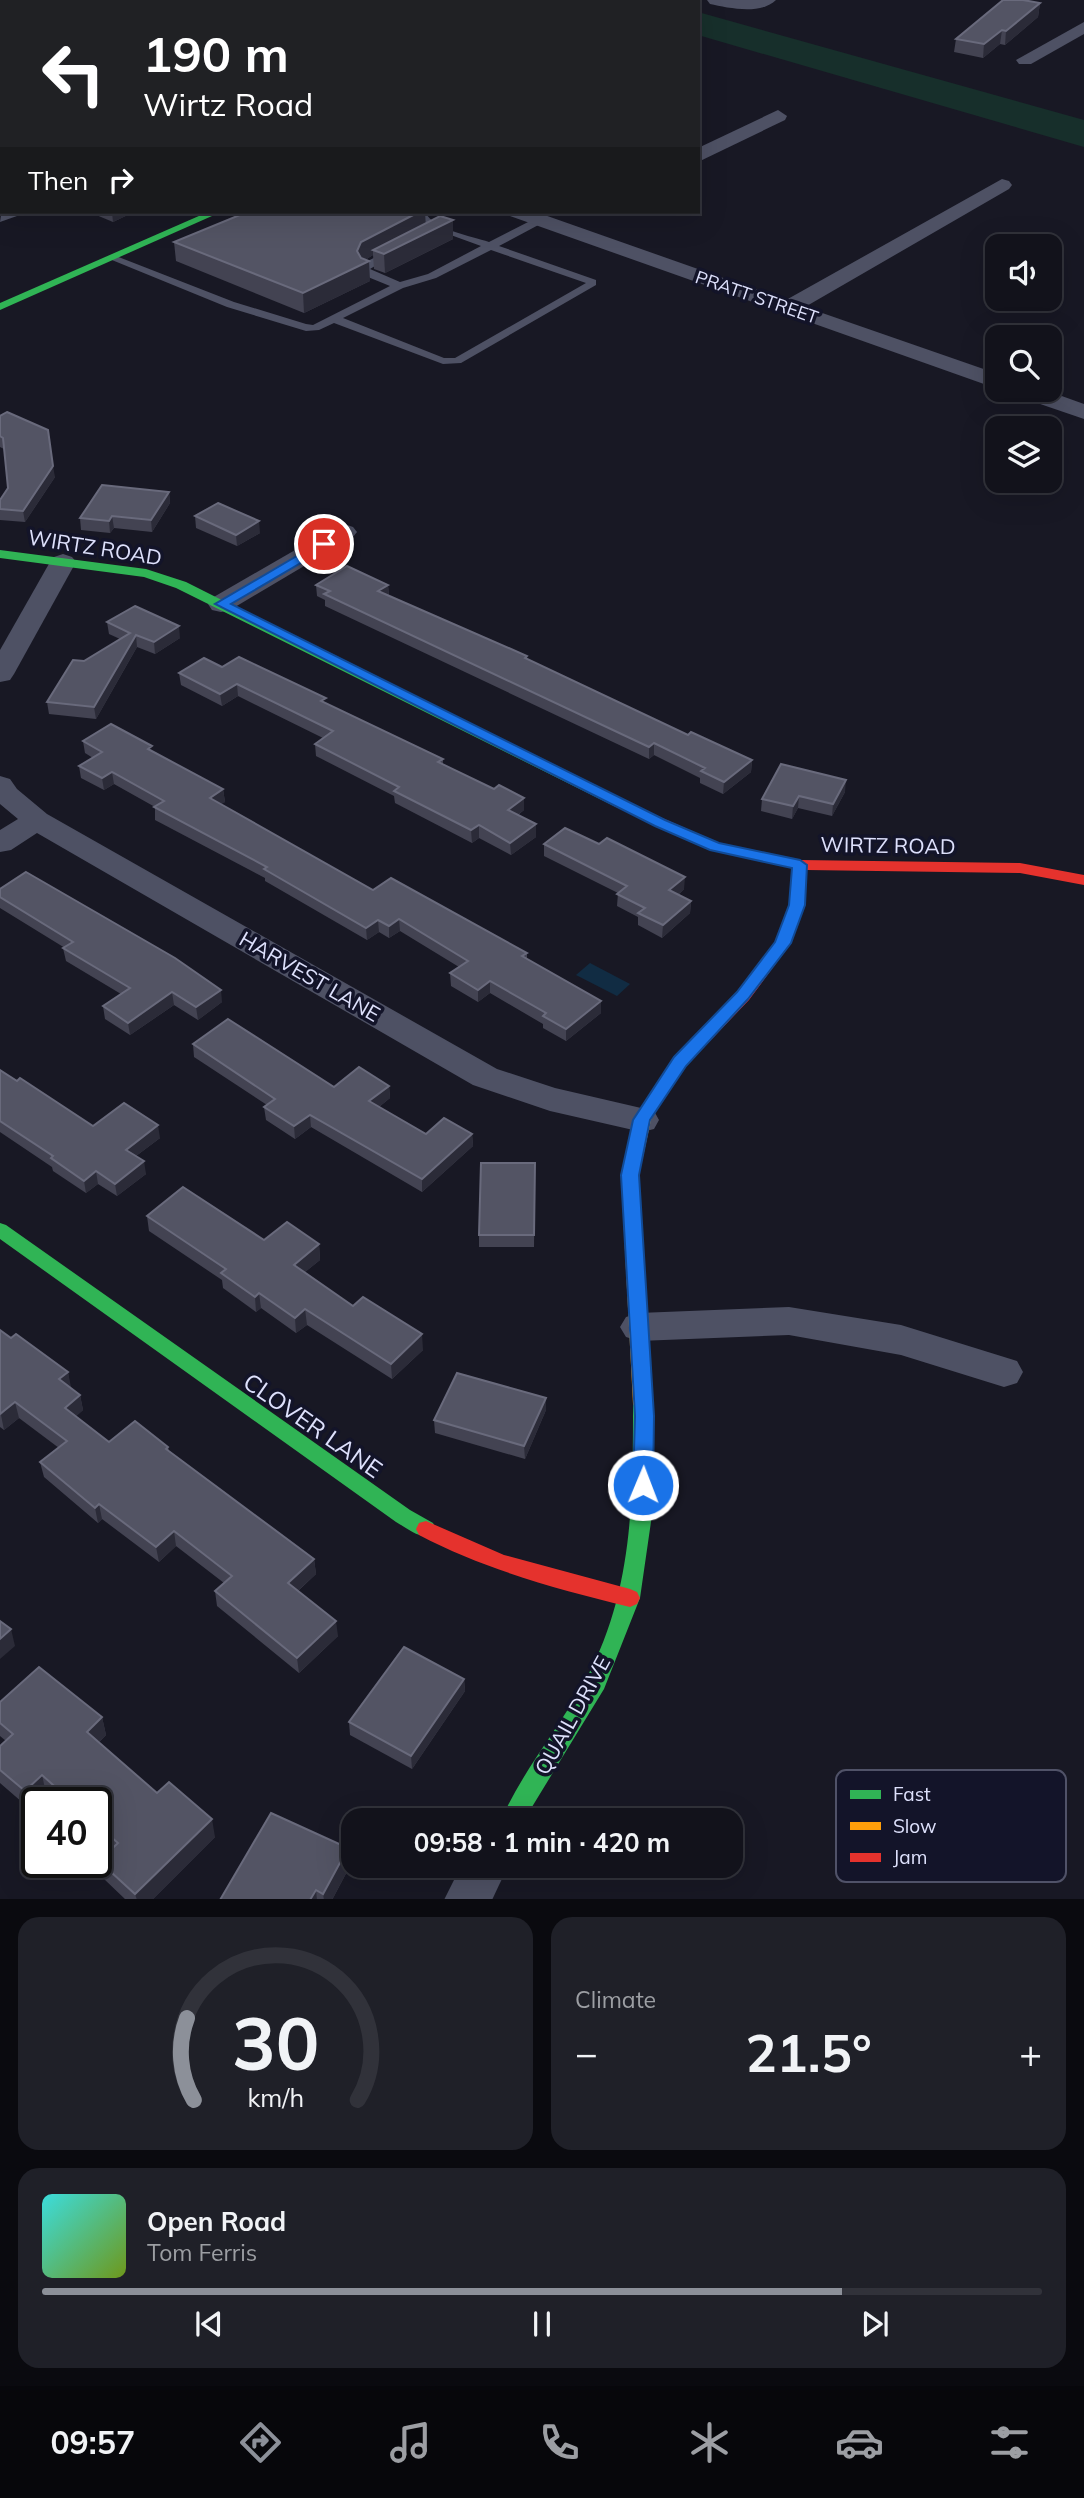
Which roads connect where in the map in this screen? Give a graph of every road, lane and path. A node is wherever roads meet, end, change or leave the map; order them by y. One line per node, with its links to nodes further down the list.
1 (716, 0): 2 (street)
2 (767, 0)
3 (1084, 27): 4 (street)
4 (1025, 60)
5 (778, 116): 6 (street)
6 (700, 155)
7 (1002, 185): 20 (street)
8 (211, 214): 17 (street)
9 (420, 214): 13 (lane)
10 (522, 214): 12 (street, PRATT STREET)
11 (582, 215): 12 (street)
12 (550, 224): 15 (lane); 20 (street, PRATT STREET)
13 (439, 228): 14 (lane); 15 (lane)
14 (427, 234)
15 (491, 246): 18 (lane); 21 (lane)
16 (404, 247): 18 (lane)
17 (112, 258): 19 (street); 21 (lane)
18 (399, 286): 21 (lane)
19 (0, 307)
20 (787, 308): 22 (street, PRATT STREET)
21 (335, 319)
22 (985, 377)
23 (1056, 402): 24 (street)
24 (1084, 412)
25 (344, 532): 28 (street)
26 (0, 554): 27 (street, WIRTZ ROAD)
27 (63, 562): 28 (street, WIRTZ ROAD); 29 (street)
28 (222, 604): 33 (street, WIRTZ ROAD)
29 (0, 674)
30 (0, 785): 31 (street, HARVEST LANE)
31 (37, 820): 32 (street); 35 (street, HARVEST LANE)
32 (0, 843)
33 (800, 865): 34 (street, WIRTZ ROAD); 35 (street, QUAIL DRIVE)
34 (1084, 880)
35 (642, 1120): 37 (street, QUAIL DRIVE)
36 (0, 1230): 39 (street, CLOVER LANE)
37 (639, 1327): 38 (street); 39 (street, QUAIL DRIVE)
38 (1004, 1372)
39 (630, 1598): 40 (street, QUAIL DRIVE)
40 (519, 1808)
41 (478, 1878): 42 (street)
42 (467, 1899)

